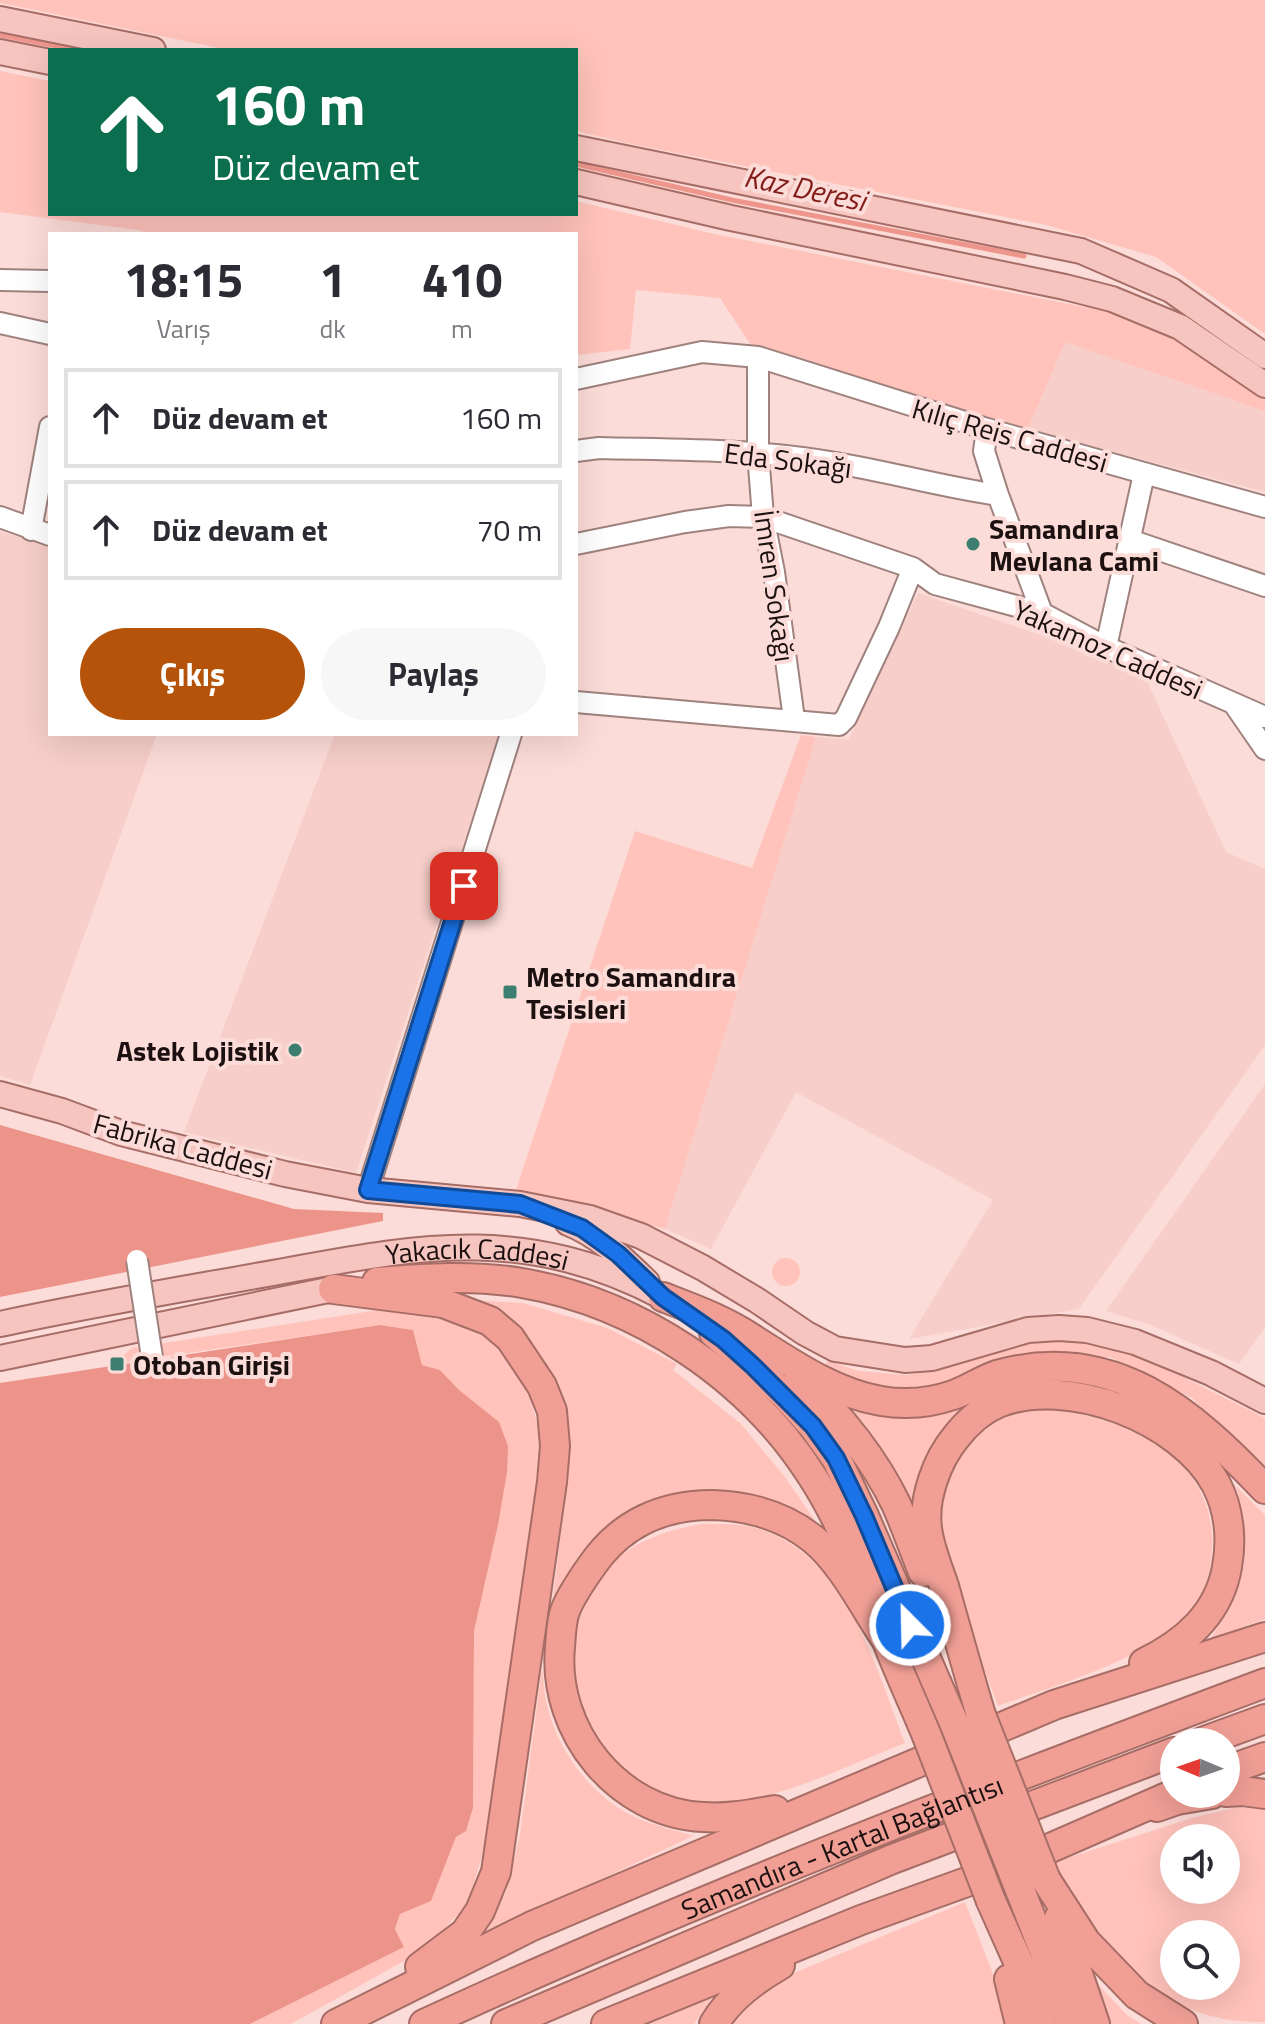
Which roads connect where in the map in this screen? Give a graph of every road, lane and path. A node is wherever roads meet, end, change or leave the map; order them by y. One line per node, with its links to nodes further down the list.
1 (0, 19): 2 (main road)
2 (143, 48)
3 (0, 52): 4 (main road)
4 (48, 62)
5 (578, 148): 11 (main road)
6 (578, 182): 14 (main road)
7 (0, 280): 8 (street)
8 (48, 281)
9 (0, 323): 10 (street)
10 (48, 334)
11 (1265, 356)
12 (758, 357): 13 (street, Kılıç Reis Caddesi); 15 (street, Kılıç Reis Caddesi); 18 (street, İmren Sokağı)
13 (578, 379)
14 (1265, 385)
15 (987, 429): 19 (street, Kılıç Reis Caddesi); 20 (street)
16 (48, 448): 24 (street)
17 (578, 451): 18 (street, Eda Sokağı)
18 (758, 453): 20 (street, Eda Sokağı); 23 (street, İmren Sokağı)
19 (1144, 474): 21 (street, Kılıç Reis Caddesi); 25 (street)
20 (998, 495): 29 (street)
21 (1265, 507)
22 (0, 517): 24 (street)
23 (763, 517): 26 (street, Yakamoz Caddesi); 27 (street, Yakamoz Caddesi); 34 (street, İmren Sokağı)
24 (40, 532)
25 (1130, 540): 28 (street); 30 (street)
26 (578, 544)
27 (913, 568): 29 (street, Yakamoz Caddesi); 34 (street)
28 (1265, 586)
29 (1042, 613): 30 (street, Yakamoz Caddesi)
30 (1106, 647): 32 (street, Yakamoz Caddesi)
31 (578, 702): 34 (street)
32 (1234, 704): 33 (street, Yakamoz Caddesi); 36 (street)
33 (1265, 717)
34 (794, 719)
35 (510, 736): 38 (street)
36 (1265, 749)
37 (0, 1094): 38 (main road, Fabrika Caddesi)
38 (368, 1190): 39 (main road, Fabrika Caddesi)
39 (520, 1204): 42 (main road); 47 (main road)
40 (137, 1260): 44 (street, bridge)
41 (333, 1289): 45 (main road, Yakacık Caddesi); 50 (highway, Yakacık Caddesi); 68 (highway)
42 (663, 1297): 43 (main road, Yakacık Caddesi); 46 (highway); 54 (highway, Yakacık Caddesi)
43 (0, 1324)
44 (152, 1357)
45 (0, 1358)
46 (781, 1360): 48 (highway); 54 (highway)
47 (1265, 1401)
48 (1265, 1489)
49 (1265, 1637): 52 (highway)
50 (887, 1641): 60 (highway); 66 (highway, Yakacık Caddesi, bridge)
51 (1265, 1683): 70 (highway, Samandıra - Kartal Bağlantısı)
52 (1054, 1705): 54 (highway); 60 (highway)
53 (1265, 1719): 55 (highway)
54 (968, 1720): 65 (highway, bridge)
55 (1240, 1728)
56 (1160, 1757): 71 (highway, Samandıra - Kartal Bağlantısı)
57 (1265, 1757): 58 (highway)
58 (1240, 1766)
59 (1240, 1791): 61 (highway)
60 (842, 1794): 68 (highway)
61 (1265, 1794)
62 (1160, 1800): 64 (highway)
63 (1160, 1806): 64 (highway)
64 (1099, 1827): 67 (highway)
65 (1033, 1885): 76 (highway); 77 (highway); 78 (highway)
66 (991, 1901): 74 (highway); 75 (highway)
67 (861, 1920): 72 (highway); 73 (highway)
68 (363, 2009): 69 (highway)
69 (336, 2024)
70 (424, 2024)
71 (506, 2024)
72 (606, 2024)
73 (714, 2024)
74 (1020, 2024)
75 (1041, 2024)
76 (1070, 2024)
77 (1095, 2024)
78 (1183, 2024)

